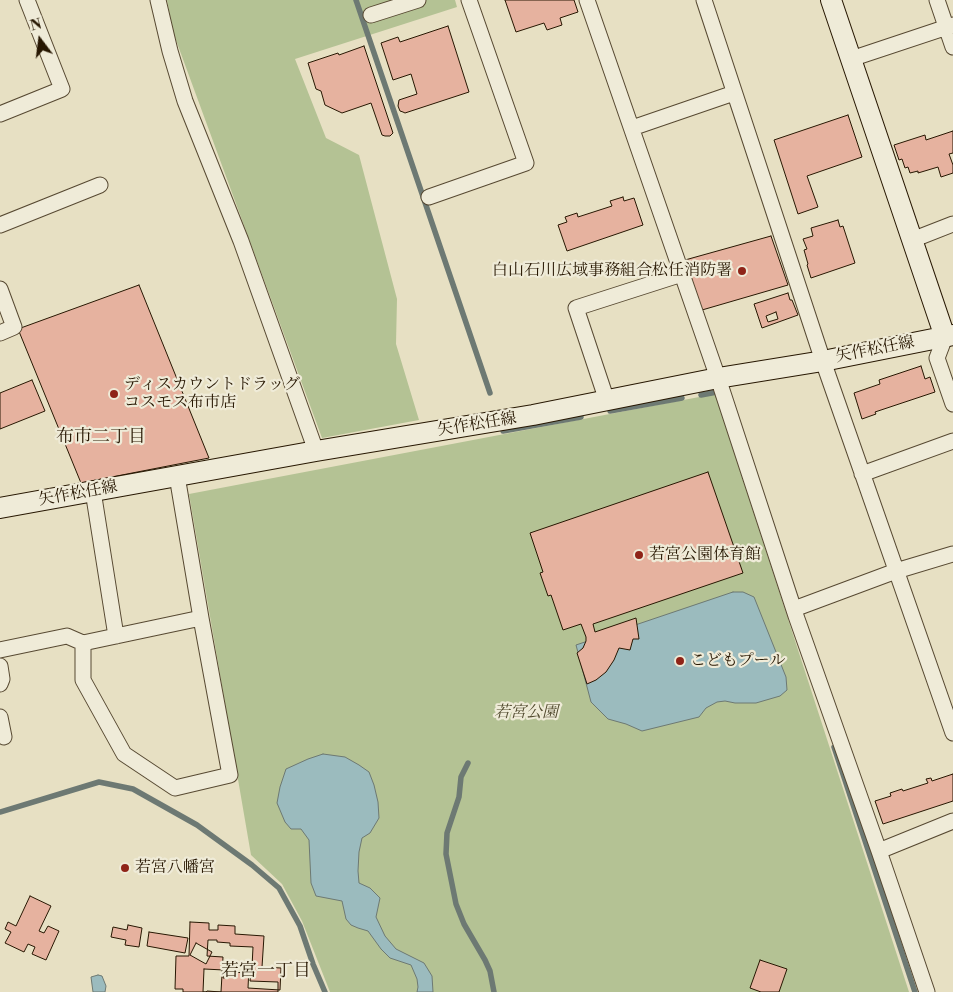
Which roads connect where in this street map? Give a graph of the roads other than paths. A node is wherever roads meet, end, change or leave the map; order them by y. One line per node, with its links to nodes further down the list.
1 (26, 0): 14 (street)
2 (158, 0): 30 (street)
3 (418, 0): 9 (street)
4 (469, 0): 17 (street)
5 (587, 0): 15 (street)
6 (704, 0): 13 (street)
7 (831, 0): 12 (main road)
8 (937, 0): 10 (street)
9 (371, 16)
10 (950, 26): 11 (street); 12 (street)
11 (953, 47)
12 (850, 59): 20 (main road)
13 (734, 93): 15 (street); 25 (street)
14 (0, 114)
15 (632, 128): 21 (street)
16 (100, 185): 19 (street)
17 (430, 197)
18 (953, 224): 20 (street)
19 (0, 225)
20 (912, 240): 24 (main road)
21 (682, 274): 26 (street); 27 (street)
22 (0, 289): 23 (street)
23 (0, 333)
24 (949, 336): 25 (main road, 矢作松任線); 28 (street)
25 (823, 361): 26 (main road, 矢作松任線); 31 (street)
26 (718, 378): 27 (main road, 矢作松任線); 37 (street)
27 (607, 401): 30 (main road, 矢作松任線)
28 (953, 404)
29 (953, 441): 31 (street)
30 (316, 451): 32 (main road, 矢作松任線)
31 (862, 474): 36 (street)
32 (177, 476): 33 (main road, 矢作松任線); 38 (street)
33 (93, 491): 34 (main road, 矢作松任線); 39 (street)
34 (0, 508)
35 (953, 554): 36 (street)
36 (896, 571): 37 (street); 45 (street)
37 (794, 609): 48 (street)
38 (200, 618): 39 (street); 40 (street)
39 (116, 636): 40 (street)
40 (83, 643): 41 (street)
41 (0, 650)
42 (0, 666): 43 (street)
43 (0, 684)
44 (0, 717): 46 (street)
45 (953, 734)
46 (4, 737)
47 (953, 821): 48 (street)
48 (879, 851): 49 (street)
49 (927, 992)

